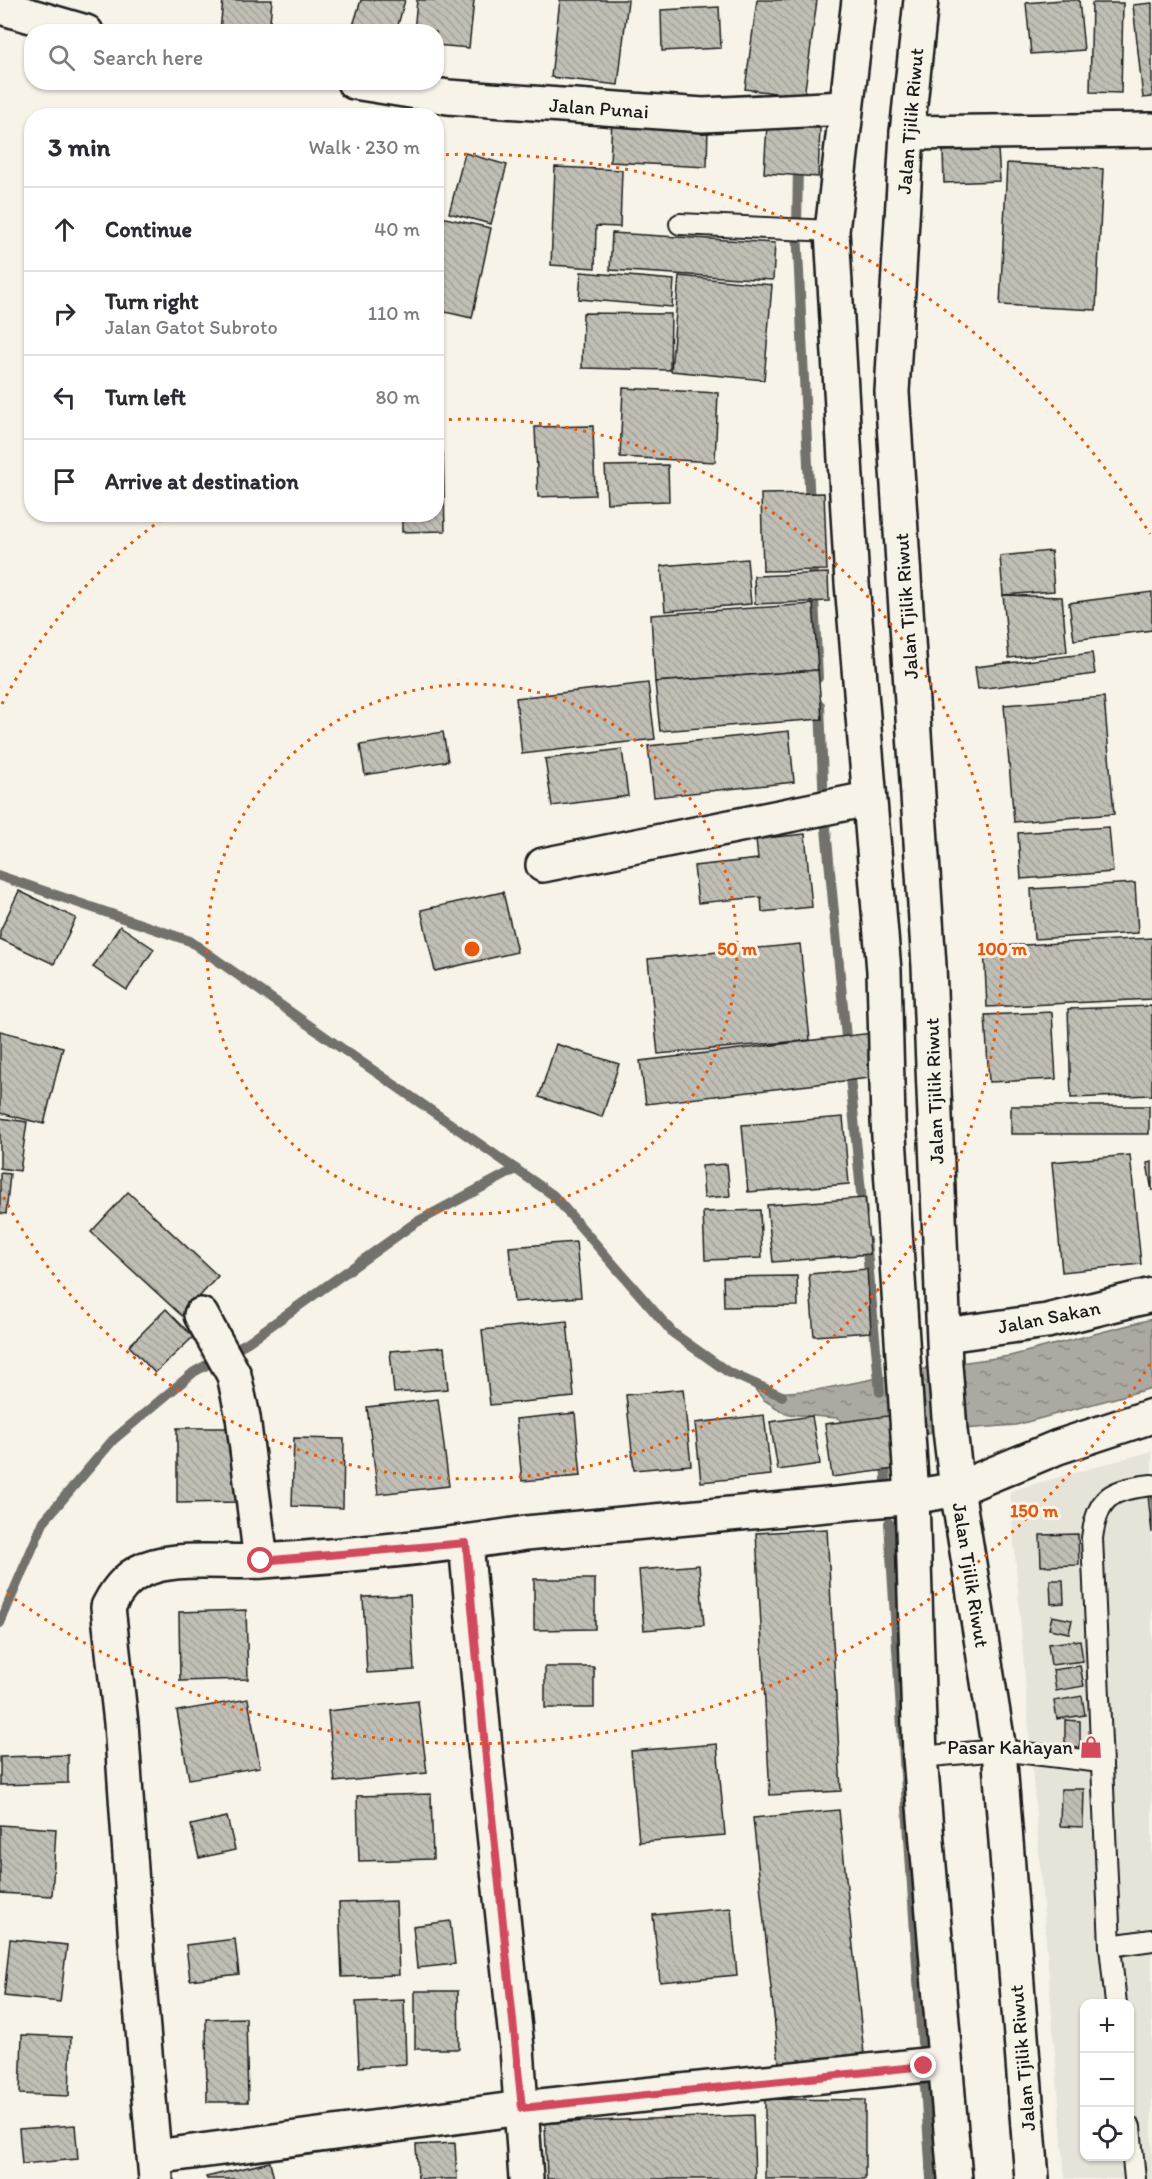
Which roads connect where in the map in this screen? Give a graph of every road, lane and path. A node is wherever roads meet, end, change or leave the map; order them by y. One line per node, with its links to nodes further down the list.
1 (859, 0): 6 (main road)
2 (921, 0): 8 (main road, Jalan Tjilik Riwut)
3 (0, 7): 4 (main road)
4 (58, 24)
5 (404, 90): 6 (main road, Jalan Punai)
6 (845, 108): 10 (main road)
7 (1152, 130): 8 (main road)
8 (907, 133): 13 (main road, Jalan Tjilik Riwut)
9 (680, 224): 10 (lane)
10 (832, 231): 11 (main road)
11 (868, 799): 12 (main road); 14 (main road)
12 (543, 864)
13 (929, 966): 14 (main road); 17 (main road, Jalan Tjilik Riwut)
14 (884, 971): 21 (main road)
15 (1152, 1295): 17 (main road, Jalan Sakan)
16 (201, 1315): 23 (main road)
17 (945, 1350): 20 (main road, Jalan Tjilik Riwut)
18 (1152, 1416): 20 (main road)
19 (1152, 1485): 26 (lane)
20 (957, 1489): 21 (main road); 24 (main road, Jalan Tjilik Riwut)
21 (912, 1497): 22 (main road); 25 (main road)
22 (466, 1543): 23 (main road); 31 (main road)
23 (261, 1561): 33 (main road)
24 (999, 1750): 25 (lane); 26 (lane); 36 (main road, Jalan Tjilik Riwut)
25 (920, 1757): 30 (main road)
26 (1101, 1762): 28 (lane)
27 (1152, 1940): 28 (lane)
28 (1110, 1946): 29 (lane)
29 (1115, 1999)
30 (944, 2063): 31 (main road); 35 (main road)
31 (522, 2108): 33 (main road); 34 (main road)
32 (1133, 2161): 37 (lane)
33 (156, 2168)
34 (526, 2179)
35 (955, 2179)
36 (1032, 2179)
37 (1135, 2179)

